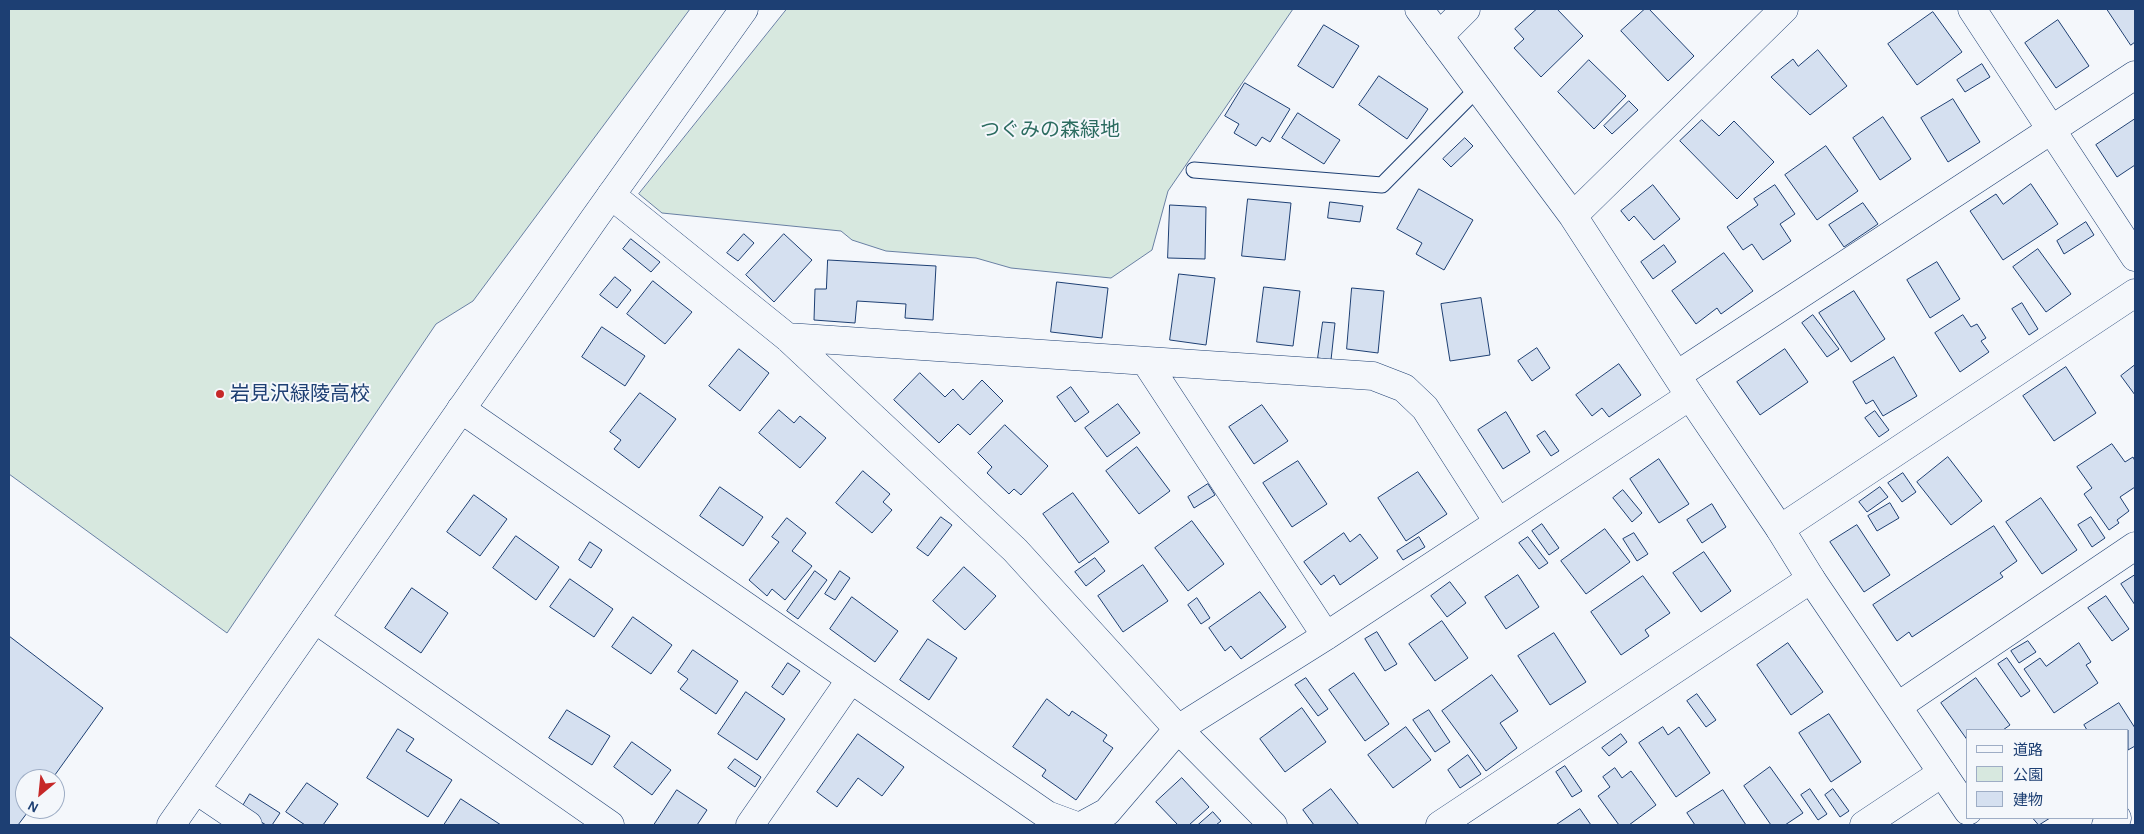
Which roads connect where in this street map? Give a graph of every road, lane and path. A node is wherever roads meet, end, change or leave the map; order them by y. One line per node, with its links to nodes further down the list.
1 (744, 9): 11 (street)
2 (1419, 9): 6 (street)
3 (1466, 9): 6 (street)
4 (1784, 9): 12 (street)
5 (1972, 9): 9 (street)
6 (1439, 36): 8 (street)
7 (2135, 74): 9 (street)
8 (1479, 87): 10 (lane); 12 (street)
9 (2051, 128): 13 (street); 17 (street)
10 (1194, 170)
11 (611, 195): 15 (street); 18 (street)
12 (1573, 216): 17 (street)
13 (2135, 257)
14 (2135, 293): 20 (street)
15 (787, 338): 16 (street); 27 (street)
16 (1146, 362): 19 (street); 24 (street)
17 (1684, 385): 19 (street); 20 (street)
18 (461, 409): 23 (street); 25 (street)
19 (1498, 522): 24 (street)
20 (1780, 528): 22 (street)
21 (2135, 546): 26 (street)
22 (1811, 579): 26 (street); 38 (street)
23 (315, 619): 29 (street); 33 (street)
24 (1326, 636): 27 (street)
25 (851, 679): 34 (street); 35 (street)
26 (1898, 706): 28 (street)
27 (1178, 729): 36 (street); 37 (street)
28 (1942, 773): 30 (street); 39 (street)
29 (196, 790): 31 (street); 32 (street)
30 (1966, 808)
31 (171, 825)
32 (248, 825)
33 (610, 825)
34 (750, 825)
35 (1074, 825)
36 (1083, 825)
37 (1273, 825)
38 (1440, 825)
39 (1864, 825)

